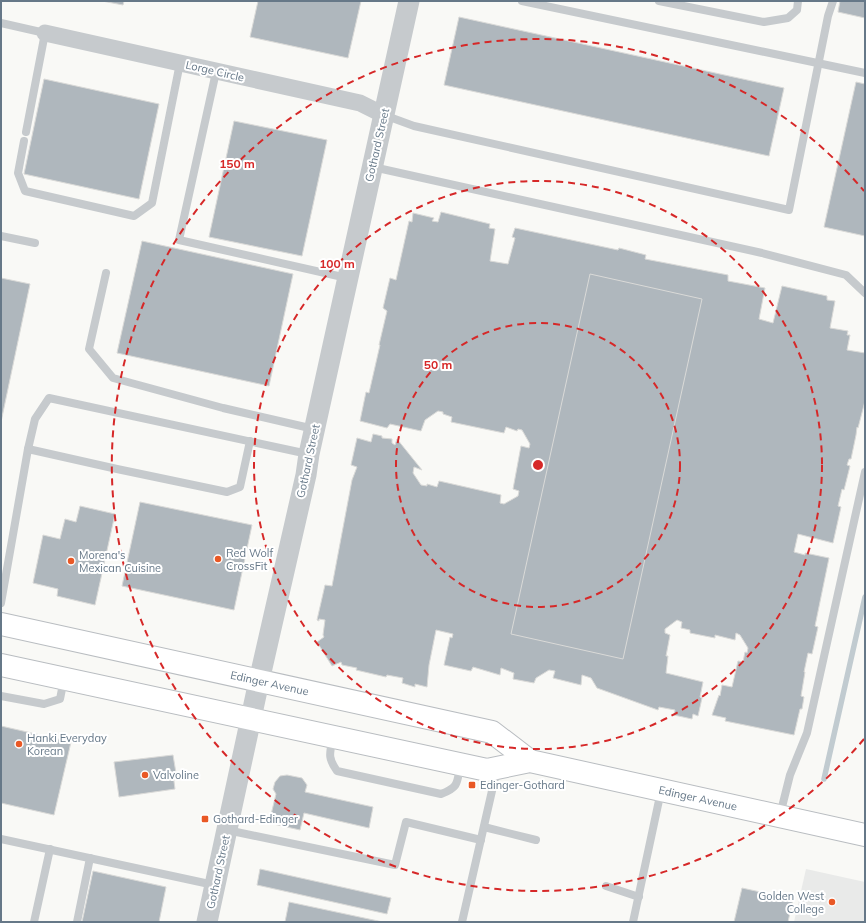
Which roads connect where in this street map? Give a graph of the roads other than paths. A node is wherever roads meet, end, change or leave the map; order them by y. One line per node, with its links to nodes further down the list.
1 (409, 1): 12 (street, Gothard Street)
2 (522, 1): 9 (lane)
3 (659, 1): 4 (lane)
4 (798, 1)
5 (833, 1): 9 (lane)
6 (1, 23): 7 (lane)
7 (45, 33): 8 (street, Lorge Circle); 13 (lane)
8 (180, 63): 10 (street, Lorge Circle); 14 (lane)
9 (819, 63): 11 (lane); 12 (lane)
10 (216, 72): 12 (street, Lorge Circle); 19 (lane)
11 (865, 73)
12 (384, 115): 15 (street, Gothard Street)
13 (26, 132)
14 (24, 141)
15 (372, 167): 19 (street, Gothard Street); 20 (lane)
16 (1, 236): 17 (lane)
17 (35, 243)
18 (106, 273): 21 (lane)
19 (347, 278): 21 (street, Gothard Street)
20 (865, 293)
21 (314, 429): 24 (street, Gothard Street)
22 (250, 441): 23 (lane); 23 (lane); 24 (lane)
23 (28, 449): 26 (lane)
24 (309, 454): 30 (street, Gothard Street)
25 (865, 472): 38 (lane)
26 (1, 603)
27 (1, 624): 30 (main road, Edinger Avenue)
28 (1, 665): 29 (main road, Edinger Avenue)
29 (65, 678): 31 (lane); 32 (main road, Edinger Avenue)
30 (259, 681): 32 (street, Gothard Street); 34 (main road, Edinger Avenue)
31 (1, 696)
32 (251, 718): 33 (main road, Edinger Avenue); 40 (street, Gothard Street)
33 (333, 736): 35 (main road, Edinger Avenue); 35 (lane)
34 (530, 761): 36 (main road, Edinger Avenue); 37 (main road, Edinger Avenue)
35 (460, 764): 36 (main road, Edinger Avenue)
36 (498, 768): 39 (lane)
37 (661, 790): 38 (main road, Edinger Avenue); 49 (lane)
38 (780, 816): 41 (main road, Edinger Avenue)
39 (484, 827): 43 (lane); 44 (lane)
40 (227, 830): 43 (lane); 47 (street, Gothard Street)
41 (865, 835)
42 (1, 839): 45 (lane)
43 (481, 840): 53 (lane)
44 (536, 840)
45 (50, 849): 46 (lane); 50 (lane)
46 (90, 858): 47 (lane); 51 (lane)
47 (214, 885): 52 (street, Gothard Street)
48 (606, 886): 49 (lane)
49 (639, 897): 54 (lane)
50 (34, 922)
51 (77, 922)
52 (207, 922)
53 (462, 922)
54 (633, 922)

